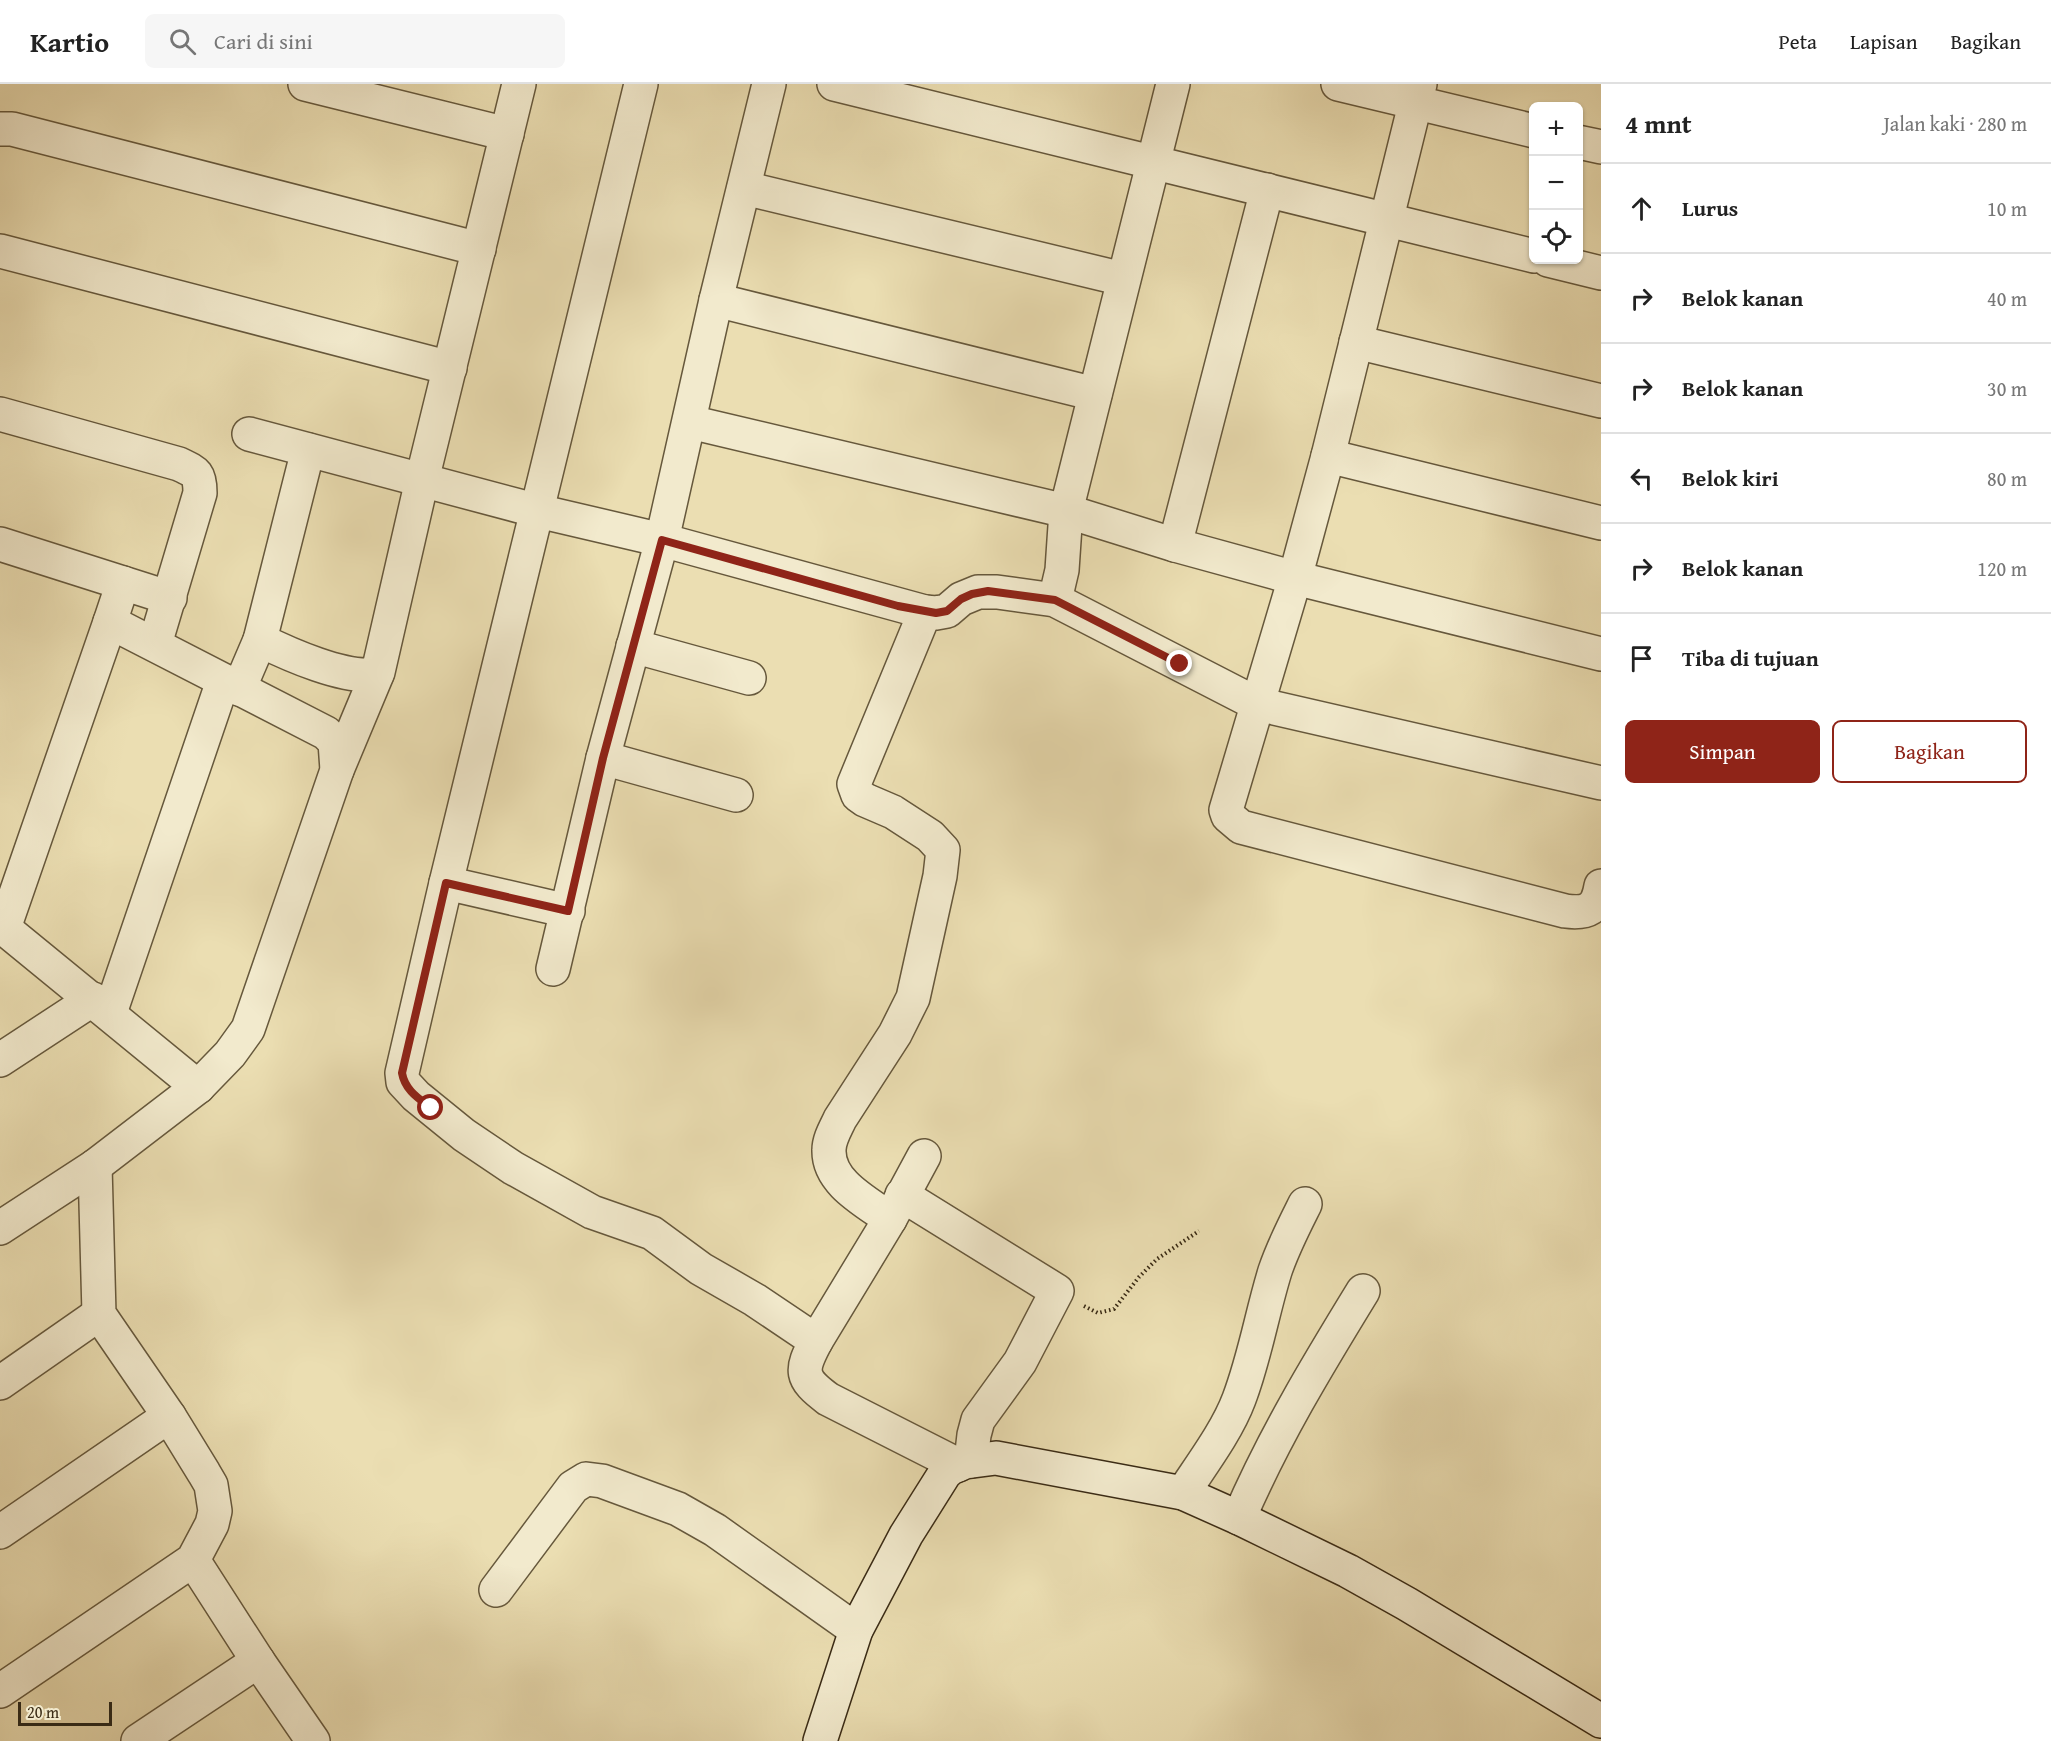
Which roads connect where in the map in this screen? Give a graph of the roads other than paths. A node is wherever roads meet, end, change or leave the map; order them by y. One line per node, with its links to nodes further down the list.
1 (305, 84): 11 (street)
2 (519, 84): 11 (street)
3 (641, 84): 35 (street)
4 (769, 84): 15 (street)
5 (834, 84): 14 (street)
6 (1173, 84): 14 (street)
7 (1338, 84): 8 (street)
8 (1418, 93): 10 (street); 17 (street)
9 (0, 129): 18 (street)
10 (1529, 130)
11 (507, 134): 18 (street)
12 (1583, 143): 13 (street)
13 (1601, 147)
14 (1152, 162): 16 (street); 23 (street)
15 (744, 188): 23 (street); 24 (street)
16 (1267, 190): 17 (street); 40 (street)
17 (1386, 220): 20 (street); 25 (street)
18 (479, 249): 26 (street)
19 (0, 251): 26 (street)
20 (1529, 255)
21 (1564, 264): 22 (street)
22 (1601, 273)
23 (1123, 279): 27 (street)
24 (716, 300): 27 (street); 30 (street)
25 (1356, 342): 28 (street); 33 (street)
26 (450, 368): 34 (street)
27 (1095, 394): 36 (street)
28 (1601, 401)
29 (0, 414): 43 (street)
30 (690, 422): 36 (street); 38 (street)
31 (249, 434): 32 (street)
32 (308, 450): 34 (street); 47 (street)
33 (1328, 456): 37 (street); 41 (street)
34 (422, 480): 35 (street); 51 (street)
35 (538, 511): 38 (street); 59 (street)
36 (1066, 511): 40 (street); 44 (street)
37 (1601, 523)
38 (662, 540): 45 (street); 49 (street)
39 (0, 544): 42 (street)
40 (1175, 545): 41 (street)
41 (1295, 578): 50 (street); 54 (street)
42 (123, 583): 43 (street); 46 (street)
43 (170, 598): 48 (street)
44 (1055, 600): 45 (street); 54 (street)
45 (925, 612): 70 (street)
46 (110, 622): 48 (street); 62 (street)
47 (260, 640): 51 (street); 53 (street)
48 (155, 644): 53 (street)
49 (633, 646): 52 (street); 55 (street)
50 (1601, 654)
51 (377, 674): 56 (street)
52 (749, 678)
53 (231, 685): 56 (street); 64 (street)
54 (1257, 704): 57 (street); 60 (street)
55 (603, 758): 58 (street); 61 (street)
56 (337, 770): 66 (street)
57 (1601, 783)
58 (736, 795)
59 (446, 883): 61 (street); 74 (street)
60 (1601, 886)
61 (568, 911): 63 (street)
62 (2, 927): 64 (street)
63 (553, 969)
64 (101, 1006): 65 (street); 66 (street)
65 (0, 1060)
66 (198, 1087): 68 (street)
67 (924, 1156): 70 (street)
68 (95, 1166): 71 (street); 73 (street)
69 (1305, 1203): 78 (street)
70 (896, 1207): 74 (street); 77 (street)
71 (0, 1228)
72 (1363, 1291): 79 (street)
73 (99, 1314): 75 (street); 76 (street)
74 (816, 1341): 77 (street)
75 (0, 1383)
76 (169, 1416): 80 (street); 81 (street)
77 (965, 1463): 78 (street); 83 (street)
78 (1183, 1493): 79 (street)
79 (1239, 1518): 86 (street)
80 (0, 1532)
81 (193, 1560): 84 (street); 85 (street)
82 (496, 1590): 83 (street)
83 (856, 1630): 89 (street)
84 (258, 1661): 87 (street); 88 (street)
85 (0, 1691)
86 (1601, 1721)
87 (138, 1741)
88 (313, 1741)
89 (820, 1741)

